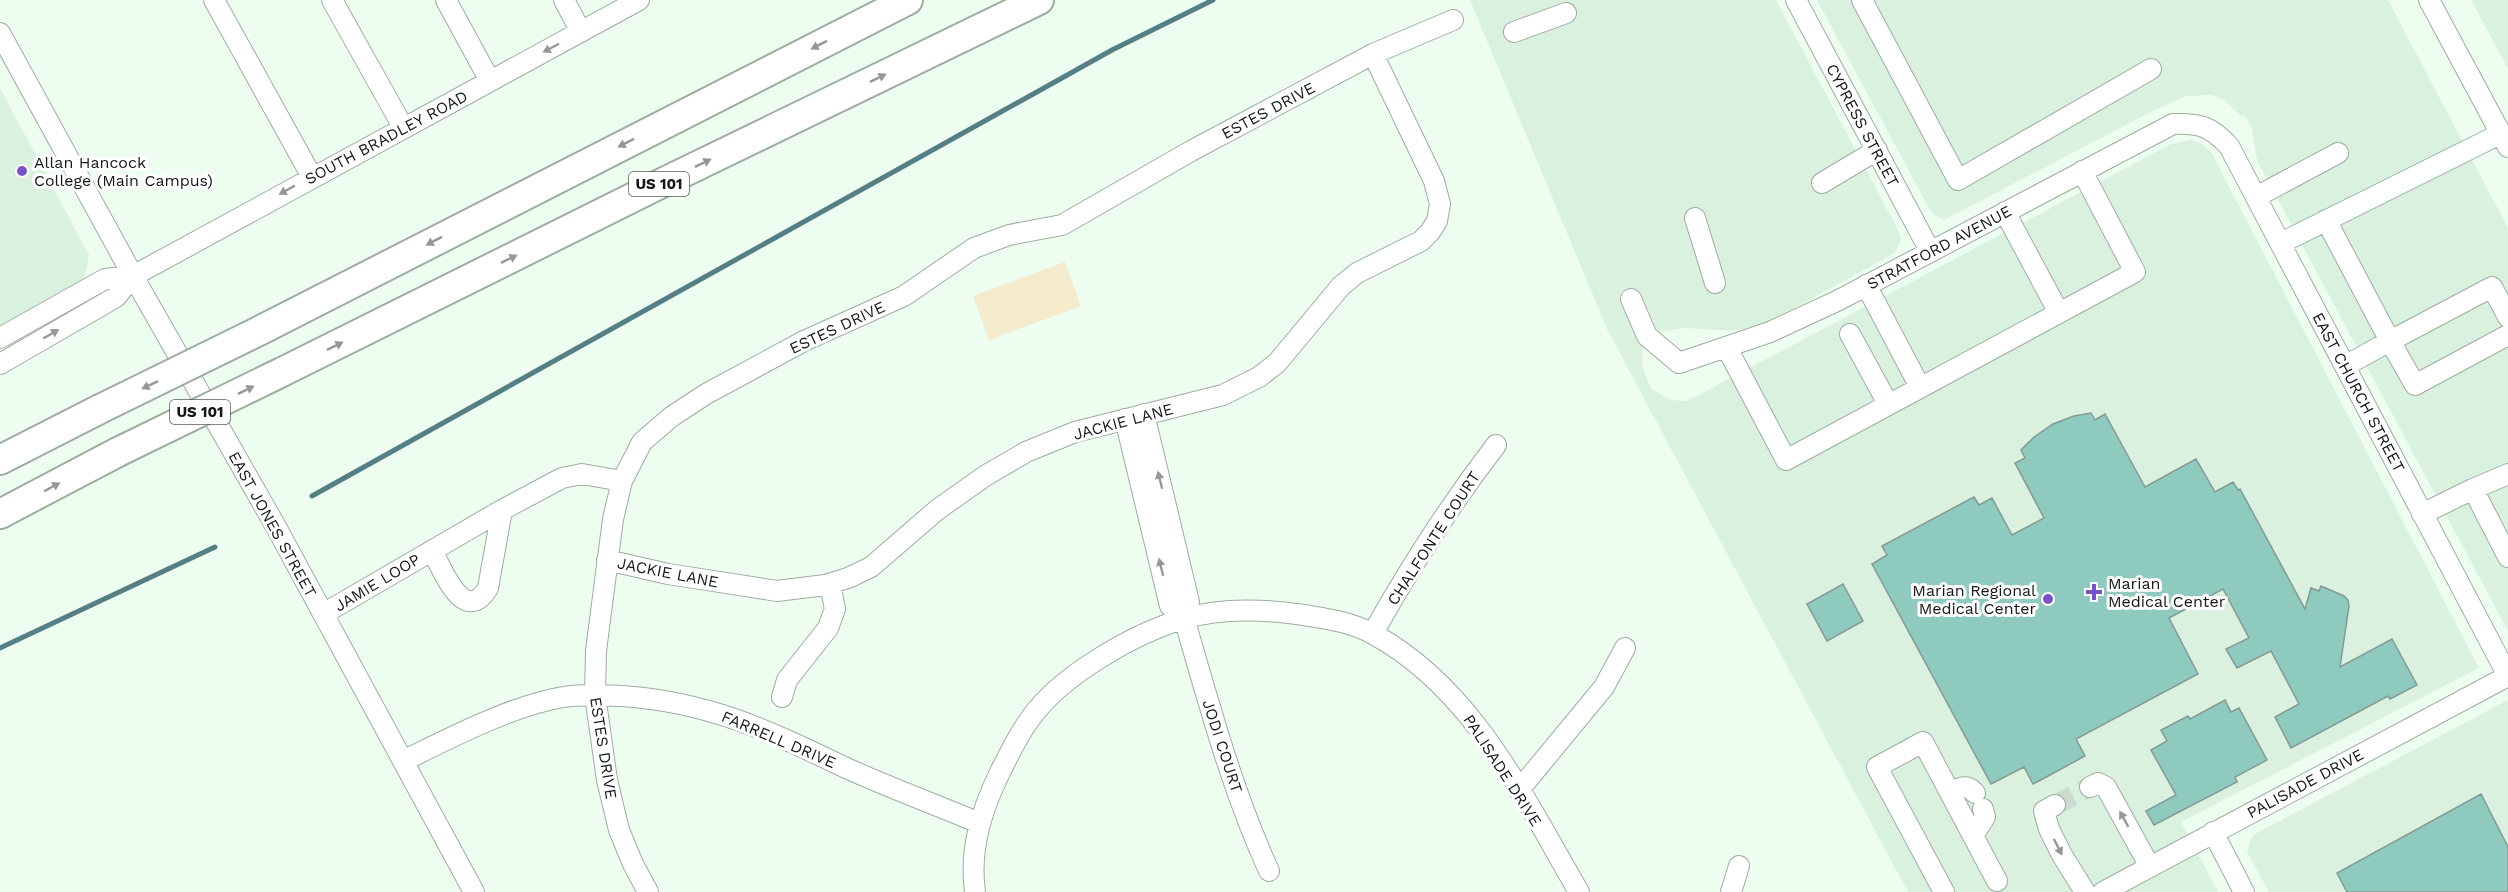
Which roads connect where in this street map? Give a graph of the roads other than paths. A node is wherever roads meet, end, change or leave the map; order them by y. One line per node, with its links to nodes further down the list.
1 (214, 0): 25 (street)
2 (332, 0): 20 (street)
3 (446, 0): 18 (street)
4 (564, 0): 13 (street)
5 (639, 0): 13 (street, SOUTH BRADLEY ROAD)
6 (908, 0): 50 (highway, US 101, one-way to 50, bridge)
7 (1039, 0): 55 (highway, US 101, one-way to 7, bridge)
8 (1796, 0): 22 (street, CYPRESS STREET)
9 (1863, 0): 17 (street)
10 (2429, 0): 21 (street)
11 (1566, 13): 14 (street)
12 (1453, 20): 16 (street, ESTES DRIVE)
13 (581, 32): 18 (street, SOUTH BRADLEY ROAD, one-way to 18)
14 (1515, 32)
15 (0, 33): 33 (street, EAST JONES STREET)
16 (1373, 54): 48 (street, JACKIE LANE); 52 (street, ESTES DRIVE)
17 (2151, 69)
18 (490, 81): 20 (street, SOUTH BRADLEY ROAD)
19 (2194, 123): 24 (street, STRATFORD AVENUE); 27 (street, EAST CHURCH STREET)
20 (403, 127): 25 (street, SOUTH BRADLEY ROAD)
21 (2504, 141): 30 (street)
22 (1877, 150): 26 (street); 32 (street, CYPRESS STREET)
23 (2338, 153): 27 (street)
24 (2082, 171): 28 (street, STRATFORD AVENUE); 37 (street)
25 (312, 177): 33 (street, SOUTH BRADLEY ROAD, one-way to 33)
26 (1822, 183)
27 (2256, 197): 31 (street, EAST CHURCH STREET)
28 (2005, 212): 32 (street, STRATFORD AVENUE); 37 (street)
29 (1695, 218): 34 (street)
30 (2326, 220): 31 (street); 42 (street)
31 (2281, 243): 45 (street, EAST CHURCH STREET)
32 (1930, 250): 35 (street, STRATFORD AVENUE)
33 (133, 276): 41 (street, SOUTH BRADLEY ROAD); 44 (street, SOUTH BRADLEY ROAD, one-way to 33); 61 (street, EAST JONES STREET)
34 (1715, 283)
35 (1866, 285): 43 (street, STRATFORD AVENUE); 46 (street)
36 (1631, 299): 43 (street, STRATFORD AVENUE)
37 (2059, 313): 46 (street)
38 (2508, 317): 42 (street)
39 (1850, 334): 47 (street)
40 (2508, 335): 42 (street)
41 (0, 338)
42 (2390, 341): 45 (street)
43 (1727, 348): 47 (street)
44 (0, 364)
45 (2345, 366): 56 (street, EAST CHURCH STREET)
46 (1920, 387): 47 (street)
47 (1888, 404)
48 (1135, 417): 60 (street, JACKIE LANE); 62 (street, JODI COURT, one-way to 48)
49 (1496, 445): 63 (street, CHALFONTE COURT)
50 (0, 460)
51 (2508, 474): 53 (street)
52 (622, 481): 54 (street, JAMIE LOOP); 59 (street, ESTES DRIVE)
53 (2473, 489): 56 (street); 58 (street)
54 (502, 510): 57 (street, JAMIE LOOP); 57 (street, JAMIE LOOP)
55 (0, 514)
56 (2422, 514): 65 (street, EAST CHURCH STREET)
57 (432, 550): 61 (street, JAMIE LOOP)
58 (2508, 557)
59 (608, 560): 60 (street, JACKIE LANE); 66 (street, ESTES DRIVE)
60 (830, 584): 67 (street)
61 (323, 614): 68 (street, EAST JONES STREET)
62 (1184, 618): 63 (street, PALISADE DRIVE); 73 (street, PALISADE DRIVE); 78 (street, JODI COURT)
63 (1373, 633): 70 (street, PALISADE DRIVE)
64 (1625, 648): 70 (street)
65 (2508, 676): 74 (street, PALISADE DRIVE)
66 (595, 695): 68 (street, FARRELL DRIVE); 73 (street, FARRELL DRIVE); 81 (street, ESTES DRIVE)
67 (782, 697)
68 (403, 761): 80 (street, EAST JONES STREET)
69 (2090, 787): 77 (street, one-way to 69)
70 (1519, 790): 83 (street, PALISADE DRIVE)
71 (1950, 793): 75 (street); 75 (street); 85 (street)
72 (2055, 805): 86 (street, one-way to 86)
73 (979, 823): 82 (street, PALISADE DRIVE)
74 (2213, 832): 77 (street, PALISADE DRIVE); 88 (street)
75 (1973, 836): 79 (street)
76 (1739, 866): 84 (street)
77 (2150, 867): 87 (street, PALISADE DRIVE)
78 (1269, 871)
79 (1997, 881)
80 (474, 892)
81 (648, 892)
82 (975, 892)
83 (1579, 892)
84 (1731, 892)
85 (1944, 892)
86 (2085, 892)
87 (2103, 892)
88 (2244, 892)

